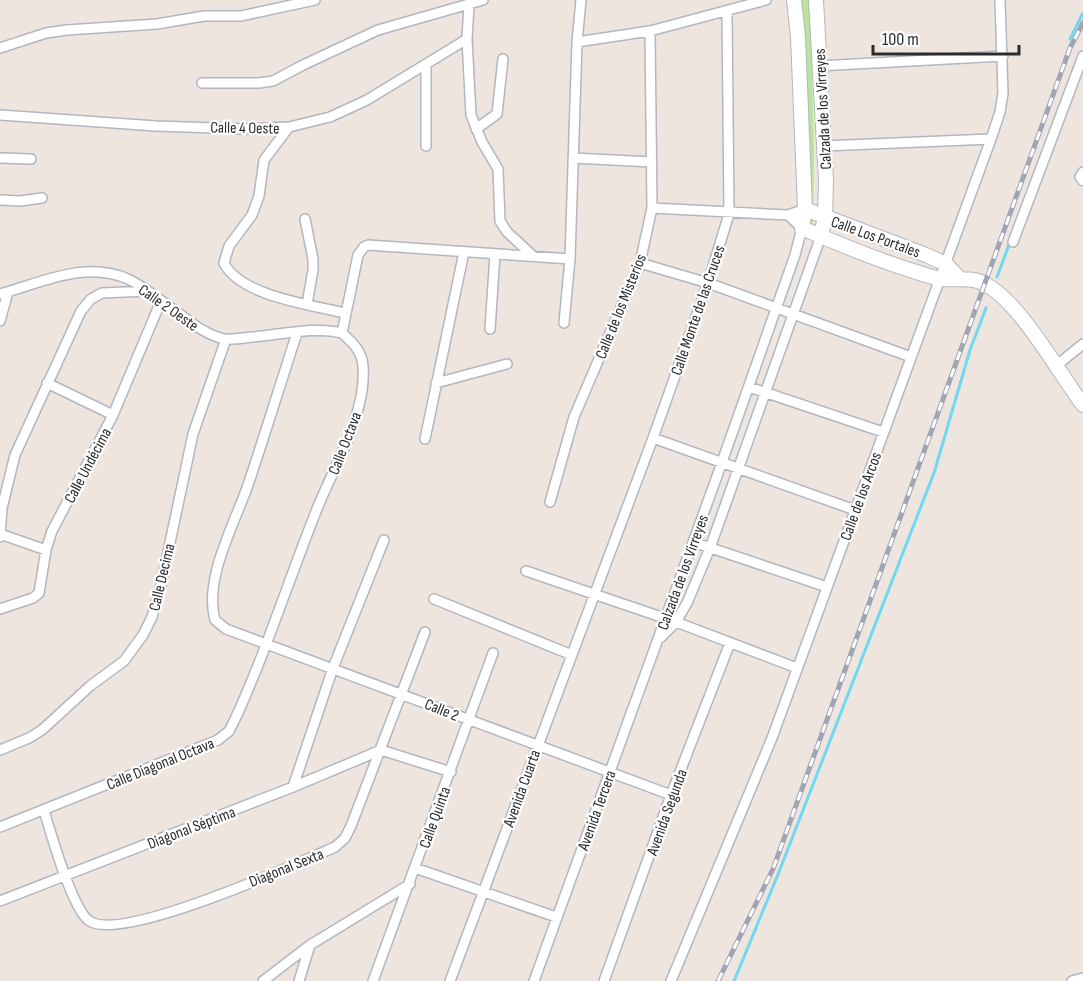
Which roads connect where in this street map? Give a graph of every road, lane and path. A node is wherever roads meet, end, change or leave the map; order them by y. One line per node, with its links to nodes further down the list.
1 (315, 0): 13 (street)
2 (483, 0): 8 (street)
3 (581, 0): 12 (street)
4 (766, 0): 9 (street)
5 (794, 0): 35 (street, Calzada de los Virreyes)
6 (816, 0): 18 (street, Calzada de los Virreyes)
7 (1000, 0): 14 (street, Calle de los Arcos)
8 (469, 5): 11 (street); 19 (street)
9 (727, 11): 10 (street); 36 (street, Calle Monte de las Cruces)
10 (650, 31): 12 (street); 29 (street, Calle de los Misterios)
11 (467, 39): 17 (street, Calle 4 Oeste); 22 (street)
12 (577, 42): 27 (street)
13 (0, 48)
14 (1003, 56): 18 (street); 23 (street, Calle de los Arcos)
15 (1083, 56): 42 (street)
16 (503, 59): 22 (street)
17 (426, 65): 21 (street, Calle 4 Oeste); 24 (street)
18 (818, 66): 25 (street, Calzada de los Virreyes)
19 (202, 83)
20 (0, 115): 21 (street, Calle 4 Oeste)
21 (289, 127): 55 (street)
22 (476, 129): 45 (street)
23 (991, 140): 25 (street); 48 (street, Calle de los Arcos)
24 (426, 146)
25 (823, 146): 38 (street, Calzada de los Virreyes)
26 (0, 158): 28 (street)
27 (573, 158): 29 (street); 46 (street)
28 (31, 159)
29 (652, 162): 34 (street, Calle de los Misterios)
30 (1083, 172): 31 (street)
31 (1083, 181)
32 (42, 198): 33 (street)
33 (0, 200)
34 (652, 208): 36 (street); 47 (street, Calle de los Misterios)
35 (805, 210): 37 (street); 38 (street, Calle Los Portales); 40 (street, Calzada de los Virreyes)
36 (729, 214): 37 (street); 51 (street, Calle Monte de las Cruces)
37 (788, 215): 40 (street, Calle Los Portales)
38 (825, 217): 41 (street, Calzada de los Virreyes); 48 (street, Calle Los Portales)
39 (305, 219): 55 (street)
40 (802, 228): 41 (street, Calle Los Portales); 56 (street, Calzada de los Virreyes)
41 (821, 236): 50 (street, Calle Los Portales); 58 (street, Calzada de los Virreyes)
42 (1013, 242)
43 (464, 252): 44 (street); 57 (street); 70 (street)
44 (495, 254): 45 (street); 61 (street)
45 (532, 255): 46 (street)
46 (570, 259): 60 (street)
47 (640, 263): 51 (street); 80 (street, Calle de los Misterios)
48 (946, 264): 49 (street, Calle Los Portales); 50 (street, Calle de los Arcos)
49 (959, 278): 50 (street, Calle Los Portales); 68 (street, Calle Los Portales)
50 (939, 279): 66 (street, Calle de los Arcos)
51 (708, 283): 56 (street); 76 (street, Calle Monte de las Cruces)
52 (148, 291): 53 (street, Calle 2 Oeste); 54 (street, Calle 2 Oeste); 69 (street)
53 (4, 293): 59 (street)
54 (162, 301): 64 (street, Calle 2 Oeste); 74 (street, Calle Undécima)
55 (307, 304): 57 (street)
56 (776, 308): 58 (street); 71 (street, Calzada de los Virreyes)
57 (345, 313): 63 (street)
58 (794, 314): 66 (street); 72 (street, Calzada de los Virreyes)
59 (0, 321)
60 (564, 323)
61 (490, 328)
62 (297, 333): 63 (street, Calle 2 Oeste); 64 (street, Calle 2 Oeste); 97 (street, Calle 2)
63 (342, 333): 97 (street, Calle Octava)
64 (226, 339): 106 (street, Calle Decima)
65 (1083, 344): 68 (street)
66 (911, 357): 75 (street, Calle de los Arcos)
67 (507, 364): 70 (street)
68 (1056, 366): 73 (street, Calle Los Portales)
69 (48, 383): 74 (street); 82 (street)
70 (436, 383): 77 (street)
71 (749, 387): 72 (street); 78 (street, Calzada de los Virreyes)
72 (765, 393): 75 (street); 79 (street, Calzada de los Virreyes)
73 (1083, 405)
74 (113, 415): 86 (street, Calle Undécima)
75 (883, 432): 81 (street, Calle de los Arcos)
76 (653, 438): 78 (street); 90 (street, Calle Monte de las Cruces)
77 (425, 439)
78 (722, 462): 79 (street); 84 (street, Calzada de los Virreyes)
79 (740, 468): 81 (street); 85 (street, Calzada de los Virreyes)
80 (550, 502)
81 (855, 510): 88 (street, Calle de los Arcos)
82 (0, 535): 86 (street)
83 (384, 540): 101 (street)
84 (693, 542): 85 (street); 93 (street, Calzada de los Virreyes)
85 (710, 548): 88 (street); 94 (street, Calzada de los Virreyes)
86 (46, 550): 92 (street, Calle Undécima)
87 (526, 571): 90 (street)
88 (827, 587): 102 (street, Calle de los Arcos)
89 (0, 596): 92 (street)
90 (596, 596): 93 (street); 100 (street, Avenida Cuarta)
91 (434, 599): 100 (street)
92 (1, 609)
93 (664, 619): 94 (street); 96 (street, Calzada de los Virreyes)
94 (676, 622): 96 (street, Calzada de los Virreyes); 98 (street)
95 (425, 632): 103 (street, Diagonal Sexta)
96 (658, 639): 108 (street, Avenida Tercera)
97 (267, 643): 101 (street, Calle 2); 112 (street, Calle Diagonal Octava)
98 (730, 643): 102 (street); 111 (street, Avenida Segunda)
99 (493, 653): 104 (street, Calle Quinta)
100 (572, 655): 105 (street, Avenida Cuarta)
101 (333, 668): 103 (street, Calle 2); 110 (street)
102 (797, 668): 128 (street, Calle de los Arcos)
103 (401, 693): 104 (street, Calle 2); 107 (street, Diagonal Sexta)
104 (468, 720): 105 (street, Calle 2); 109 (street, Calle Quinta)
105 (537, 745): 108 (street, Calle 2); 117 (street, Avenida Cuarta)
106 (0, 750)
107 (381, 750): 109 (street); 110 (street, Diagonal Séptima); 115 (street, Diagonal Sexta)
108 (611, 771): 111 (street, Calle 2); 119 (street, Avenida Tercera)
109 (451, 772): 114 (street, Calle Quinta)
110 (293, 787): 115 (street, Diagonal Séptima)
111 (671, 795): 127 (street, Avenida Segunda)
112 (44, 810): 113 (street, Calle Diagonal Octava); 115 (street)
113 (0, 827)
114 (415, 868): 116 (street, Calle Quinta); 117 (street)
115 (65, 876): 118 (street, Diagonal Séptima)
116 (410, 884): 120 (street); 124 (street, Calle Quinta)
117 (483, 893): 119 (street); 125 (street, Avenida Cuarta)
118 (0, 901)
119 (556, 917): 126 (street, Avenida Tercera)
120 (310, 945): 122 (street); 123 (street)
121 (1083, 978): 129 (street)
122 (263, 981)
123 (299, 981)
124 (373, 981)
125 (450, 981)
126 (534, 981)
127 (604, 981)
128 (671, 981)
129 (1072, 981)

